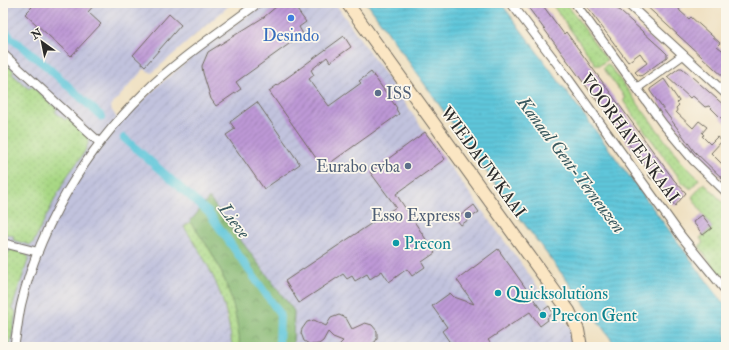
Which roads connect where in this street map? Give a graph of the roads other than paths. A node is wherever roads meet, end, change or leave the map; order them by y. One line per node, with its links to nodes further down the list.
1 (258, 3): 10 (street)
2 (347, 3): 17 (main road, WIEDAUWKAAI)
3 (511, 3): 14 (street, VOORHAVENKAAI)
4 (575, 3): 8 (street)
5 (627, 3): 7 (street)
6 (3, 54): 10 (street)
7 (683, 55): 8 (street); 9 (street)
8 (637, 88): 11 (street)
9 (726, 94)
10 (99, 142): 13 (street)
11 (726, 192)
12 (3, 243): 13 (street)
13 (38, 252): 16 (street)
14 (723, 280): 15 (street, VOORHAVENKAAI)
15 (726, 291)
16 (14, 347)
17 (581, 347)

